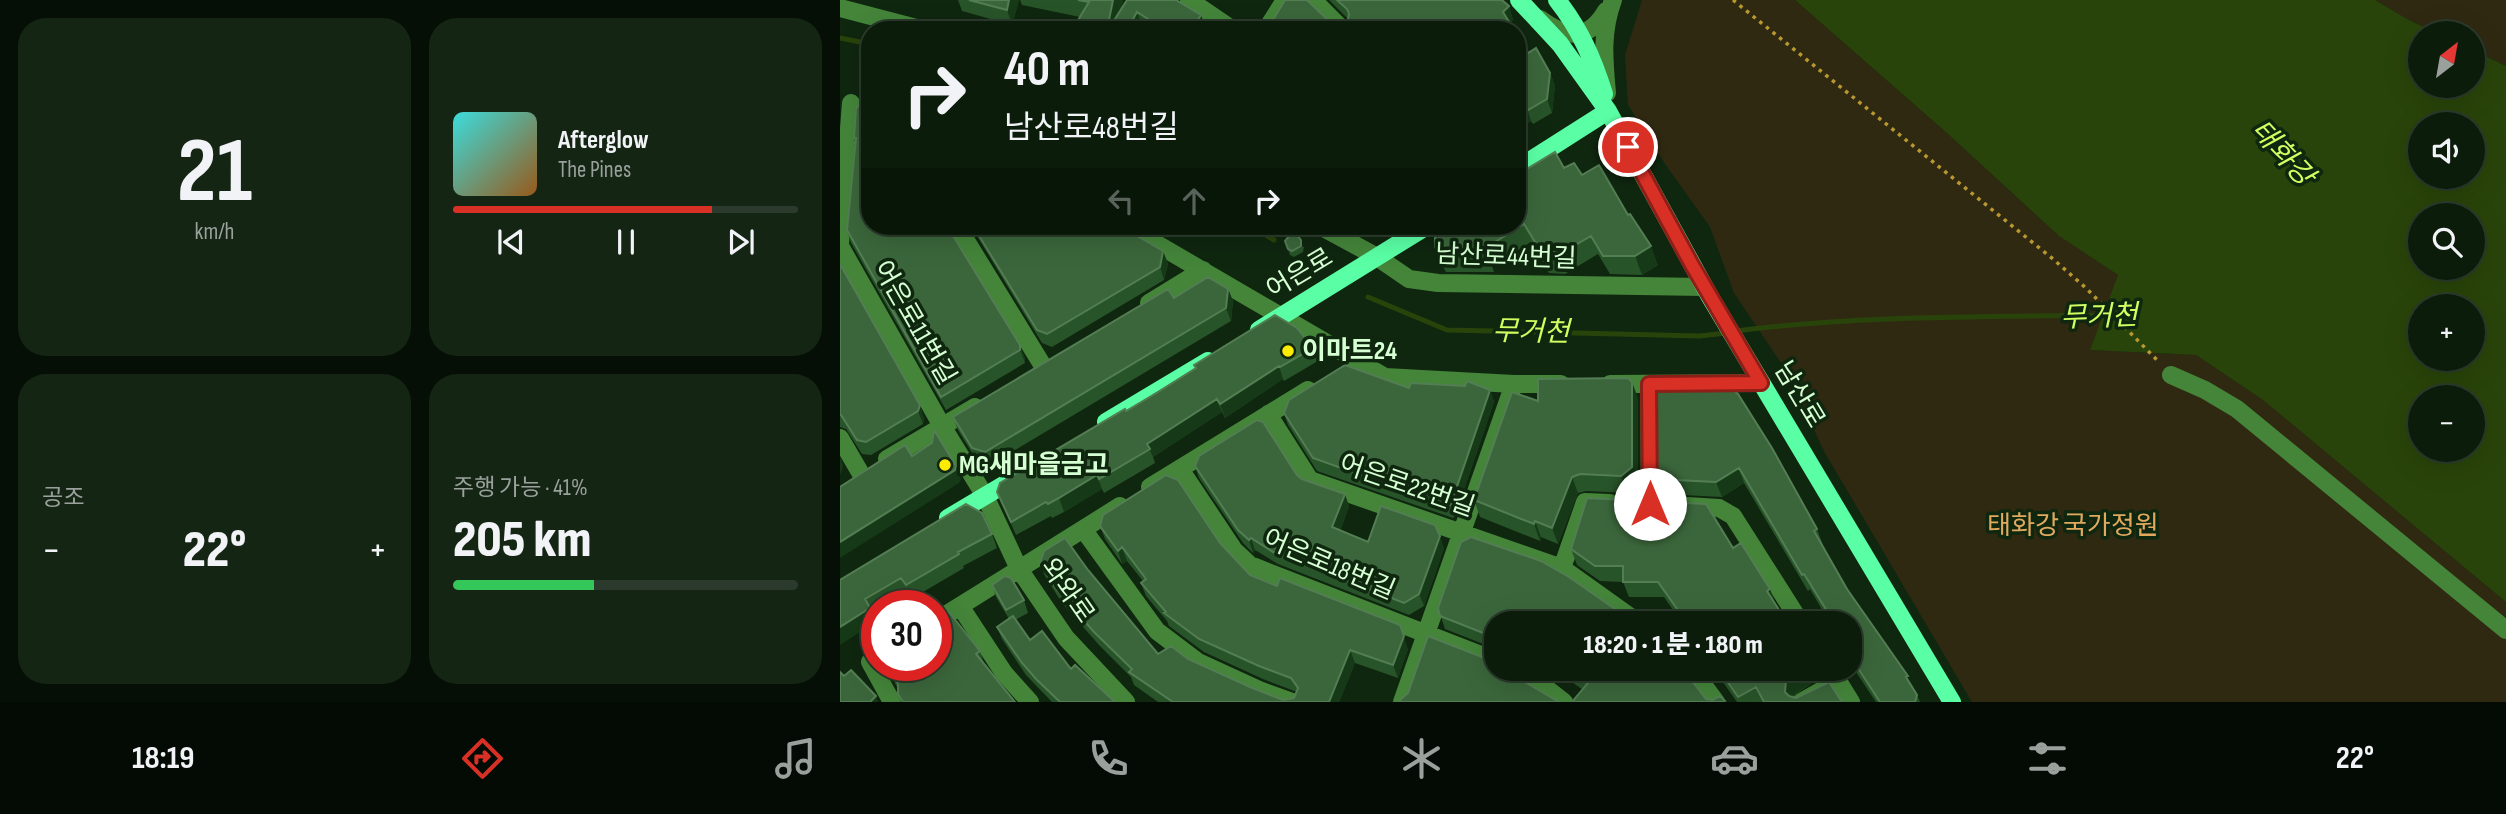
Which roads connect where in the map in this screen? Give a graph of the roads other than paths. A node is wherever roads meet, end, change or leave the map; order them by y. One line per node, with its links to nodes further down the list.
1 (1189, 0): 10 (street)
2 (1285, 0): 11 (street)
3 (1313, 0): 12 (street)
4 (1519, 0): 8 (main road, 남산로)
5 (1557, 0): 13 (main road, 남산로)
6 (1612, 1): 13 (street); 15 (street)
7 (846, 6): 9 (street)
8 (1534, 15): 13 (street); 15 (main road, 남산로)
9 (895, 21)
10 (1220, 21)
11 (1272, 21)
12 (1334, 21)
13 (1581, 34): 15 (main road, 남산로)
14 (845, 102): 21 (street, 어은로11번길)
15 (1608, 111): 16 (main road); 24 (main road, 남산로)
16 (1526, 163)
17 (963, 235): 30 (street)
18 (1142, 235): 23 (street)
19 (1337, 235): 22 (street, 남산로44번길)
20 (1412, 235): 22 (main road, 어은로)
21 (840, 245): 37 (street, 어은로11번길)
22 (1377, 257): 24 (street, 남산로44번길); 26 (main road, 어은로)
23 (1203, 270): 25 (street); 26 (street)
24 (1707, 292): 32 (main road, 남산로)
25 (1135, 311)
26 (1287, 313): 27 (main road, 어은로); 29 (street)
27 (1245, 339)
28 (1221, 353): 38 (main road)
29 (1356, 360): 33 (street); 36 (street)
30 (1043, 366)
31 (2171, 374): 53 (street)
32 (1761, 383): 34 (street); 70 (main road, 남산로)
33 (1514, 384): 34 (street); 46 (street)
34 (1649, 384): 43 (street)
35 (987, 399): 37 (street, 어은로11번길)
36 (1268, 414): 41 (street); 46 (street, 어은로22번길)
37 (942, 426): 39 (street); 42 (street, 어은로11번길)
38 (1091, 432)
39 (840, 438)
40 (1032, 467): 42 (main road)
41 (1180, 469): 44 (street); 54 (street, 어은로18번길)
42 (985, 496): 45 (main road); 48 (street, 와와로)
43 (1637, 504): 47 (street); 52 (street)
44 (1083, 529): 48 (street); 64 (street)
45 (929, 530)
46 (1463, 532): 47 (street, 어은로22번길); 54 (street)
47 (1562, 568): 51 (street, 어은로22번길)
48 (1019, 569): 49 (street); 63 (street, 와와로)
49 (960, 606): 50 (street); 62 (street)
50 (952, 611)
51 (1622, 611)
52 (1793, 611)
53 (2506, 630)
54 (1427, 634): 55 (street, 어은로18번길); 65 (street)
55 (1484, 657)
56 (883, 681): 61 (street)
57 (1536, 681): 66 (street)
58 (1701, 681): 67 (street)
59 (1827, 681): 68 (street)
60 (1838, 681): 69 (street)
61 (892, 702)
62 (1030, 702)
63 (1126, 702)
64 (1292, 702)
65 (1402, 702)
66 (1564, 702)
67 (1716, 702)
68 (1801, 702)
69 (1851, 702)
70 (1952, 702)

